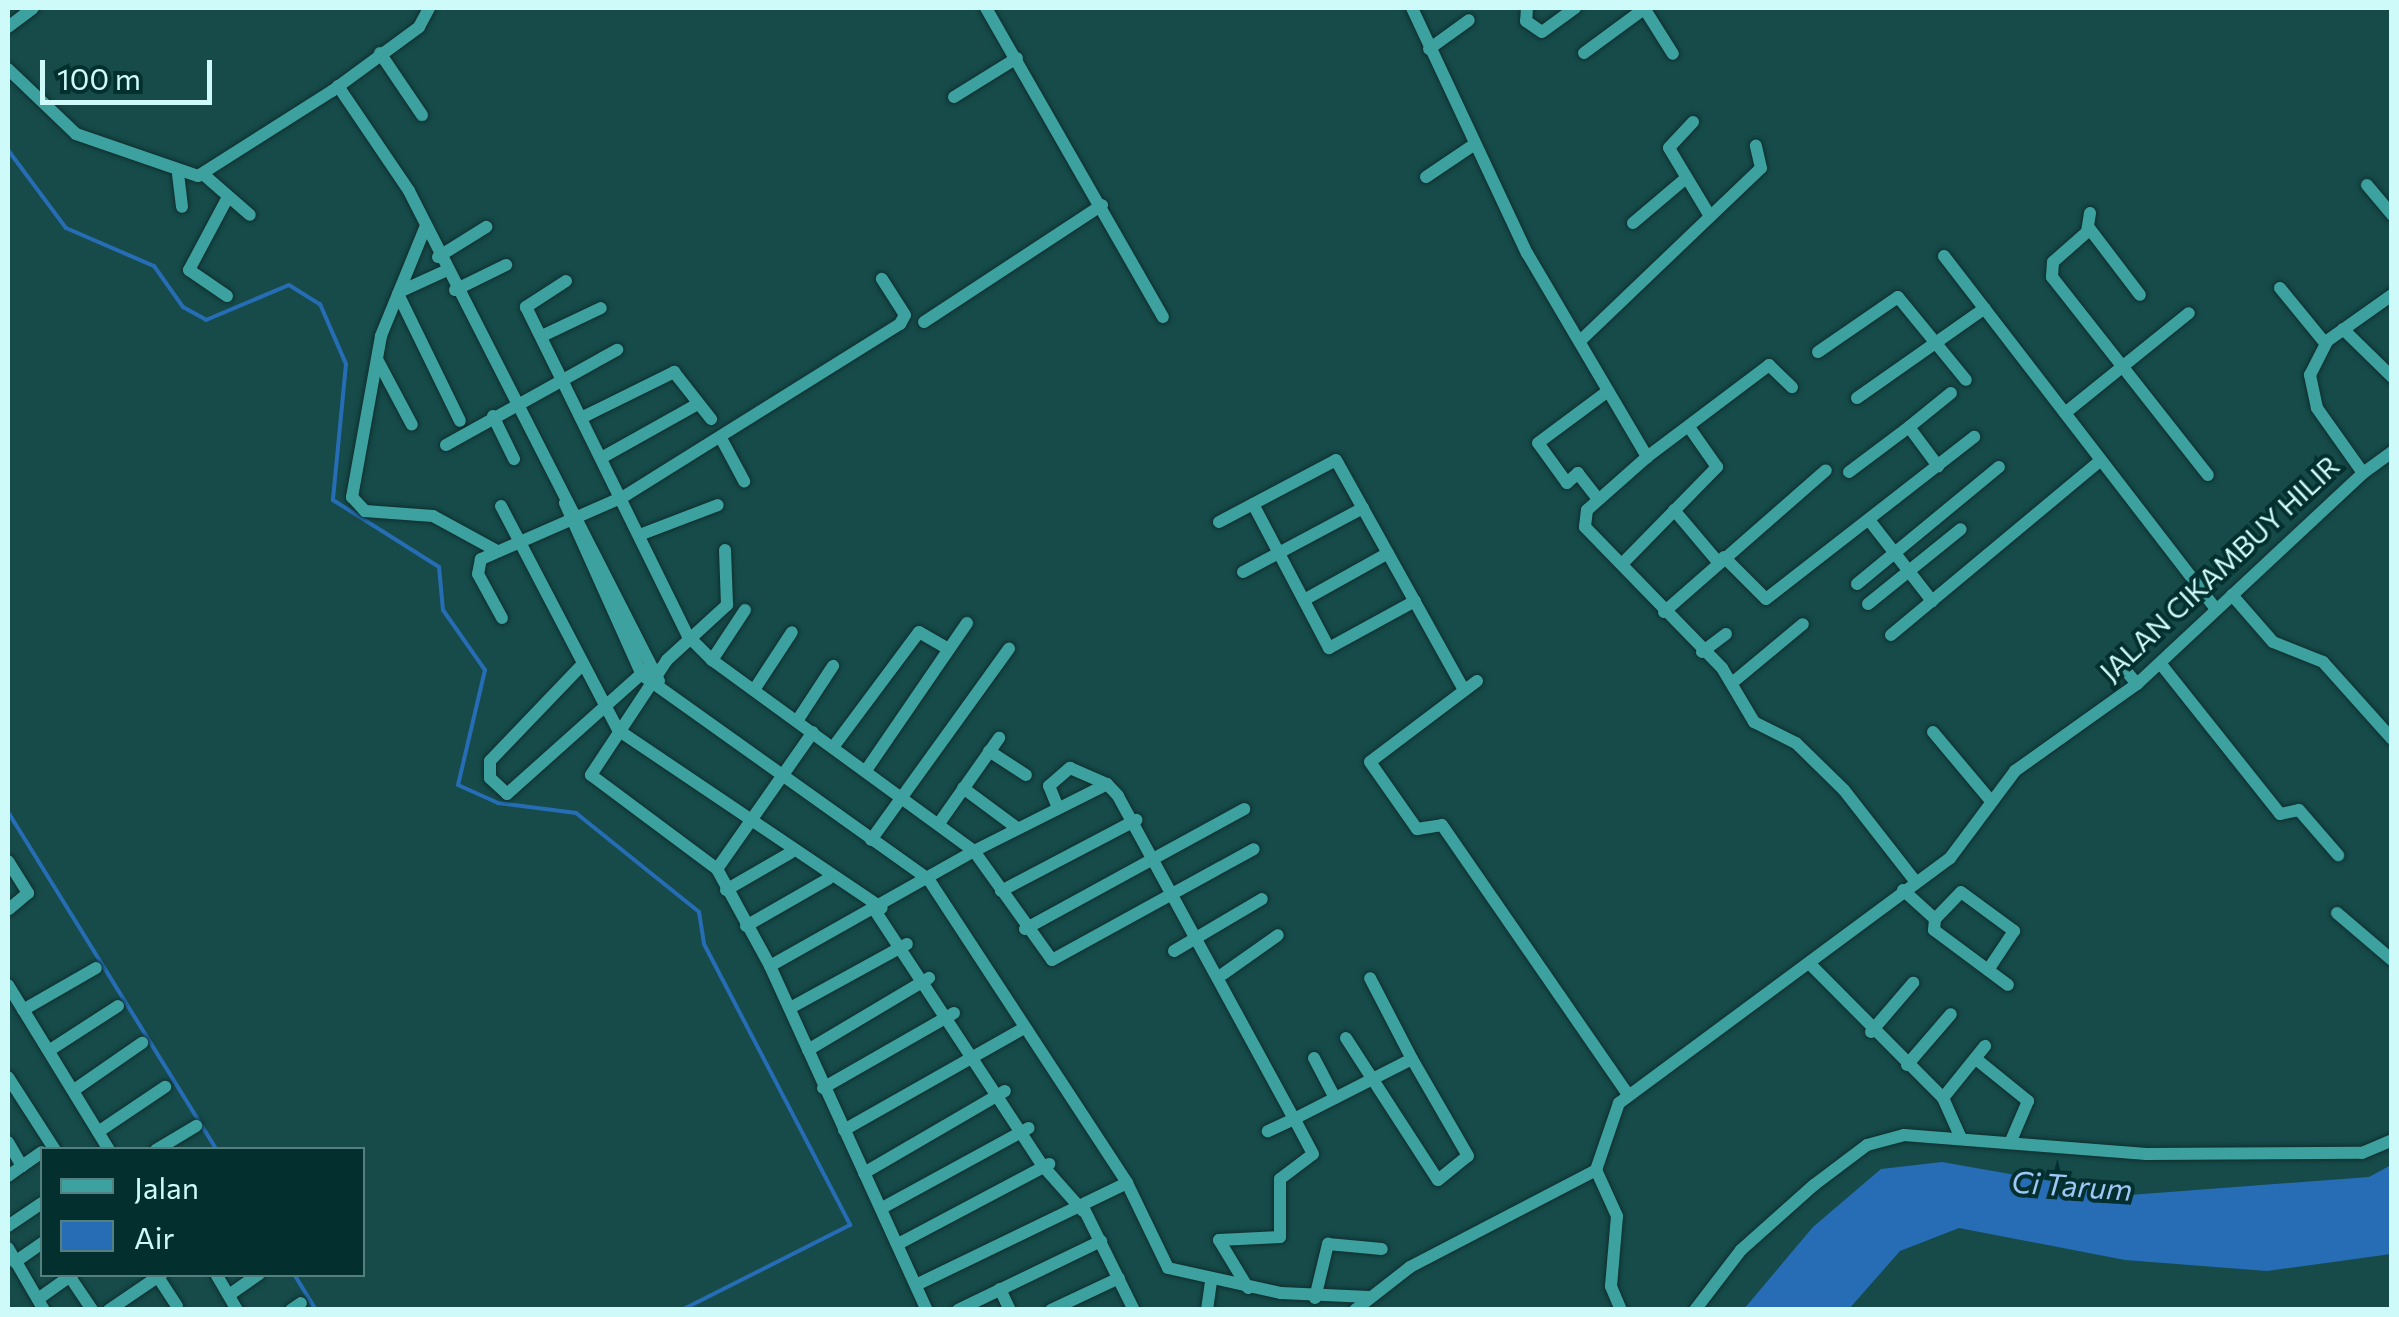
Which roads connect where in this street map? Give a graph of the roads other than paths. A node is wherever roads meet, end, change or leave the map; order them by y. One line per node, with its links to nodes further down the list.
1 (32, 8): 9 (street)
2 (429, 8): 12 (street)
3 (986, 8): 14 (street)
4 (1412, 8): 10 (street)
5 (1527, 8): 6 (street)
6 (1575, 8)
7 (1644, 8): 11 (street); 13 (street)
8 (1469, 20): 10 (street)
9 (8, 27)
10 (1429, 49): 20 (street)
11 (1584, 52)
12 (380, 54): 16 (street); 18 (street)
13 (1674, 54)
14 (1017, 58): 17 (street); 28 (street)
15 (8, 69): 22 (street)
16 (335, 88): 23 (street); 36 (street)
17 (954, 96)
18 (422, 115)
19 (1693, 122): 25 (street)
20 (1475, 144): 24 (street); 57 (street)
21 (1756, 146): 30 (street)
22 (178, 174): 23 (street); 29 (street)
23 (203, 174): 27 (street)
24 (1426, 176)
25 (1686, 178): 30 (street); 34 (street)
26 (2367, 185): 33 (street)
27 (228, 197): 32 (street); 49 (street)
28 (1102, 205): 53 (street); 54 (street)
29 (182, 207)
30 (1708, 212): 57 (street)
31 (2090, 213): 37 (street)
32 (250, 215)
33 (2392, 216)
34 (1633, 222)
35 (486, 226): 39 (street)
36 (425, 228): 39 (street); 46 (street)
37 (2089, 228): 48 (street); 63 (street)
38 (1944, 256): 51 (street)
39 (438, 257): 41 (street)
40 (506, 264): 45 (street)
41 (445, 271): 45 (street); 46 (street)
42 (882, 279): 82 (street)
43 (566, 281): 56 (street)
44 (2280, 288): 59 (street)
45 (455, 290): 71 (street)
46 (398, 293): 62 (street); 77 (street)
47 (2392, 294): 55 (street)
48 (2140, 295)
49 (227, 296)
50 (601, 308): 56 (street)
51 (1984, 308): 58 (street); 73 (street)
52 (2189, 313): 63 (street)
53 (1163, 317)
54 (924, 322)
55 (2343, 329): 59 (street); 65 (street)
56 (542, 336): 64 (street)
57 (1580, 341): 68 (street)
58 (1935, 342): 61 (street); 66 (street); 70 (street)
59 (2325, 343): 93 (street, JALAN CIKAMBUY HILIR)
60 (617, 350): 64 (street)
61 (1818, 352)
62 (378, 361): 78 (street); 109 (street)
63 (2122, 365): 73 (street); 94 (street)
64 (562, 376): 71 (street); 75 (street)
65 (2392, 376)
66 (1966, 380)
67 (1792, 387): 79 (street)
68 (1608, 391): 86 (street); 97 (street)
69 (1951, 393): 80 (street)
70 (1857, 398)
71 (513, 403): 74 (street); 103 (street)
72 (698, 404): 75 (street); 76 (street); 85 (street)
73 (2065, 413): 88 (street)
74 (494, 416): 83 (street); 87 (street)
75 (582, 416): 85 (street)
76 (712, 420)
77 (460, 422)
78 (412, 425)
79 (1690, 427): 86 (street); 102 (street)
80 (1908, 427): 89 (street); 92 (street)
81 (1974, 436): 89 (street)
82 (722, 440): 95 (street); 96 (street)
83 (446, 445)
84 (2392, 452): 93 (street)
85 (603, 457): 96 (street)
86 (1647, 457): 97 (street)
87 (514, 460)
88 (2101, 460): 122 (street); 124 (street)
89 (1938, 466): 104 (street)
90 (1999, 467): 113 (street)
91 (1826, 470): 114 (street)
92 (1849, 472)
93 (2363, 473): 119 (street, JALAN CIKAMBUY HILIR)
94 (2208, 475)
95 (744, 481)
96 (623, 496): 103 (street); 107 (street)
97 (1598, 500): 115 (street)
98 (1253, 504): 101 (street); 105 (street); 111 (street)
99 (718, 505): 107 (street)
100 (501, 506): 108 (street)
101 (1362, 508): 111 (street); 112 (street)
102 (1674, 510): 114 (street); 115 (street)
103 (573, 520): 108 (street); 142 (street)
104 (1869, 520): 113 (street); 114 (street)
105 (1219, 522)
106 (1961, 529): 117 (street)
107 (642, 534): 133 (street)
108 (519, 541): 109 (street); 141 (street)
109 (495, 550): 127 (street)
110 (725, 550): 133 (street)
111 (1279, 553): 116 (street); 120 (street)
112 (1388, 553): 120 (street); 121 (street)
113 (1895, 553): 117 (street); 118 (street)
114 (1721, 559): 126 (street)
115 (1622, 564): 126 (street)
116 (1243, 572)
117 (1909, 572): 122 (street); 123 (street)
118 (1857, 584)
119 (2232, 596): 124 (street, JALAN CIKAMBUY HILIR); 154 (street)
120 (1304, 600): 121 (street)
121 (1415, 601): 147 (street)
122 (1932, 601): 132 (street)
123 (1868, 604)
124 (2216, 609): 139 (street, JALAN CIKAMBUY HILIR)
125 (746, 610): 137 (street)
126 (1664, 612): 136 (street)
127 (502, 618)
128 (967, 623): 135 (street)
129 (1803, 624): 144 (street)
130 (792, 632): 146 (street)
131 (1726, 634): 136 (street)
132 (1891, 635)
133 (688, 636): 137 (street); 142 (street)
134 (1009, 649): 162 (street)
135 (949, 650): 155 (street); 157 (street)
136 (1702, 652): 144 (street)
137 (712, 660): 146 (street)
138 (2119, 662): 145 (street)
139 (2160, 663): 145 (street, JALAN CIKAMBUY HILIR); 175 (street)
140 (834, 666): 149 (street)
141 (580, 667): 148 (street); 148 (street)
142 (652, 677): 148 (street); 150 (street); 158 (street)
143 (1477, 681): 147 (street)
144 (1732, 682): 180 (street)
145 (2136, 684): 163 (street, JALAN CIKAMBUY HILIR)
146 (754, 690): 149 (street)
147 (1464, 690): 229 (street)
148 (600, 706): 150 (street)
149 (798, 721): 151 (street)
150 (618, 730): 168 (street); 177 (street)
151 (813, 732): 155 (street); 158 (street)
152 (1933, 732): 163 (street)
153 (999, 738): 156 (street)
154 (2392, 739)
155 (834, 746): 157 (street)
156 (989, 752): 159 (street); 161 (street)
157 (868, 769): 162 (street)
158 (781, 776): 168 (street); 170 (street)
159 (1026, 776)
160 (1107, 784): 164 (street); 164 (street); 166 (street)
161 (963, 788): 167 (street); 169 (street)
162 (903, 796): 167 (street); 170 (street)
163 (1990, 800): 180 (street, JALAN CIKAMBUY HILIR)
164 (1058, 808): 169 (street)
165 (1244, 808): 174 (street)
166 (1136, 820): 174 (street); 182 (street)
167 (940, 822): 172 (street)
168 (748, 824): 173 (street); 177 (street)
169 (1017, 828): 172 (street)
170 (871, 840): 179 (street)
171 (1254, 849): 183 (street)
172 (974, 851): 179 (street); 182 (street)
173 (790, 853): 178 (street); 181 (street)
174 (1156, 856): 183 (street); 190 (street)
175 (2338, 856)
176 (8, 861): 185 (street)
177 (717, 869): 181 (street)
178 (828, 879): 186 (street); 189 (street)
179 (930, 880): 186 (street); 211 (street)
180 (1910, 886): 188 (street); 196 (street, JALAN CIKAMBUY HILIR)
181 (726, 890): 189 (street)
182 (1001, 891): 190 (street)
183 (1178, 891): 190 (street); 191 (street)
184 (1262, 899): 191 (street)
185 (8, 908)
186 (876, 909): 193 (street); 197 (street)
187 (2337, 913): 195 (street)
188 (1935, 918): 199 (street); 199 (street)
189 (746, 926): 197 (street)
190 (1025, 928)
191 (1201, 935): 194 (street); 200 (street)
192 (1278, 935): 200 (street)
193 (903, 947): 202 (street); 207 (street)
194 (1174, 951)
195 (2392, 960)
196 (1808, 962): 212 (street); 229 (street, JALAN CIKAMBUY HILIR)
197 (770, 966): 207 (street)
198 (96, 968): 208 (street)
199 (1988, 970): 204 (street)
200 (1223, 974): 232 (street)
201 (1370, 978): 220 (street)
202 (925, 980): 210 (street); 217 (street)
203 (1913, 983): 212 (street)
204 (2008, 984)
205 (8, 985): 208 (street)
206 (118, 1006): 216 (street)
207 (792, 1008): 217 (street)
208 (23, 1010): 216 (street)
209 (1950, 1014): 222 (street)
210 (949, 1016): 218 (street); 226 (street)
211 (1024, 1028): 218 (street); 251 (street)
212 (1871, 1032): 222 (street)
213 (1346, 1038): 224 (street)
214 (142, 1042): 227 (street)
215 (1985, 1046): 221 (street)
216 (50, 1050): 227 (street)
217 (808, 1050): 226 (street)
218 (971, 1056): 228 (street); 234 (street)
219 (1314, 1058): 230 (street)
220 (1412, 1059): 224 (street); 224 (street)
221 (1976, 1059): 231 (street); 241 (street)
222 (1907, 1064): 231 (street)
223 (8, 1077): 242 (street)
224 (1371, 1080): 230 (street)
225 (166, 1087): 237 (street)
226 (823, 1088): 234 (street)
227 (74, 1090): 237 (street)
228 (1001, 1094): 235 (street); 248 (street)
229 (1628, 1095): 250 (street, JALAN CIKAMBUY HILIR)
230 (1335, 1098): 232 (street)
231 (1942, 1098): 238 (street)
232 (1294, 1119): 236 (street); 271 (street)
233 (196, 1126): 244 (street)
234 (844, 1130): 248 (street)
235 (1025, 1131): 246 (street); 254 (street)
236 (1268, 1131)
237 (98, 1132): 243 (street)
238 (1960, 1136): 241 (street); 290 (street)
239 (2392, 1140): 241 (street)
240 (8, 1142): 247 (street)
241 (2010, 1143)
242 (48, 1147)
243 (107, 1147)
244 (161, 1147)
245 (40, 1155): 247 (street)
246 (1047, 1164): 253 (street); 257 (street)
247 (22, 1166): 249 (street)
248 (864, 1173): 254 (street)
249 (8, 1176)
250 (1598, 1176): 274 (street); 289 (street)
251 (1126, 1183): 253 (street); 269 (street)
252 (40, 1204): 255 (street)
253 (1080, 1206): 256 (street); 270 (street)
254 (882, 1208): 257 (street)
255 (8, 1226)
256 (1101, 1240): 268 (street); 272 (street)
257 (900, 1243): 270 (street)
258 (40, 1244): 261 (street)
259 (8, 1248): 261 (street)
260 (1382, 1250): 275 (street)
261 (15, 1262): 276 (street)
262 (70, 1277): 276 (street)
263 (72, 1277): 279 (street)
264 (159, 1277): 277 (street)
265 (161, 1277): 278 (street)
266 (218, 1277): 273 (street)
267 (255, 1277): 273 (street)
268 (1119, 1278): 285 (street); 286 (street)
269 (1212, 1281): 271 (street); 287 (street)
270 (918, 1284): 282 (street)
271 (1248, 1288): 275 (street)
272 (1000, 1289): 283 (street); 284 (street)
273 (229, 1295): 281 (street)
274 (1369, 1296): 275 (street); 288 (street)
275 (1315, 1298)
276 (41, 1304)
277 (126, 1305): 280 (street)
278 (177, 1306)
279 (92, 1310)
280 (109, 1310)
281 (238, 1310)
282 (927, 1310)
283 (958, 1310)
284 (1010, 1310)
285 (1051, 1310)
286 (1134, 1310)
287 (1207, 1310)
288 (1355, 1310)
289 (1621, 1310)
290 (1695, 1310)

